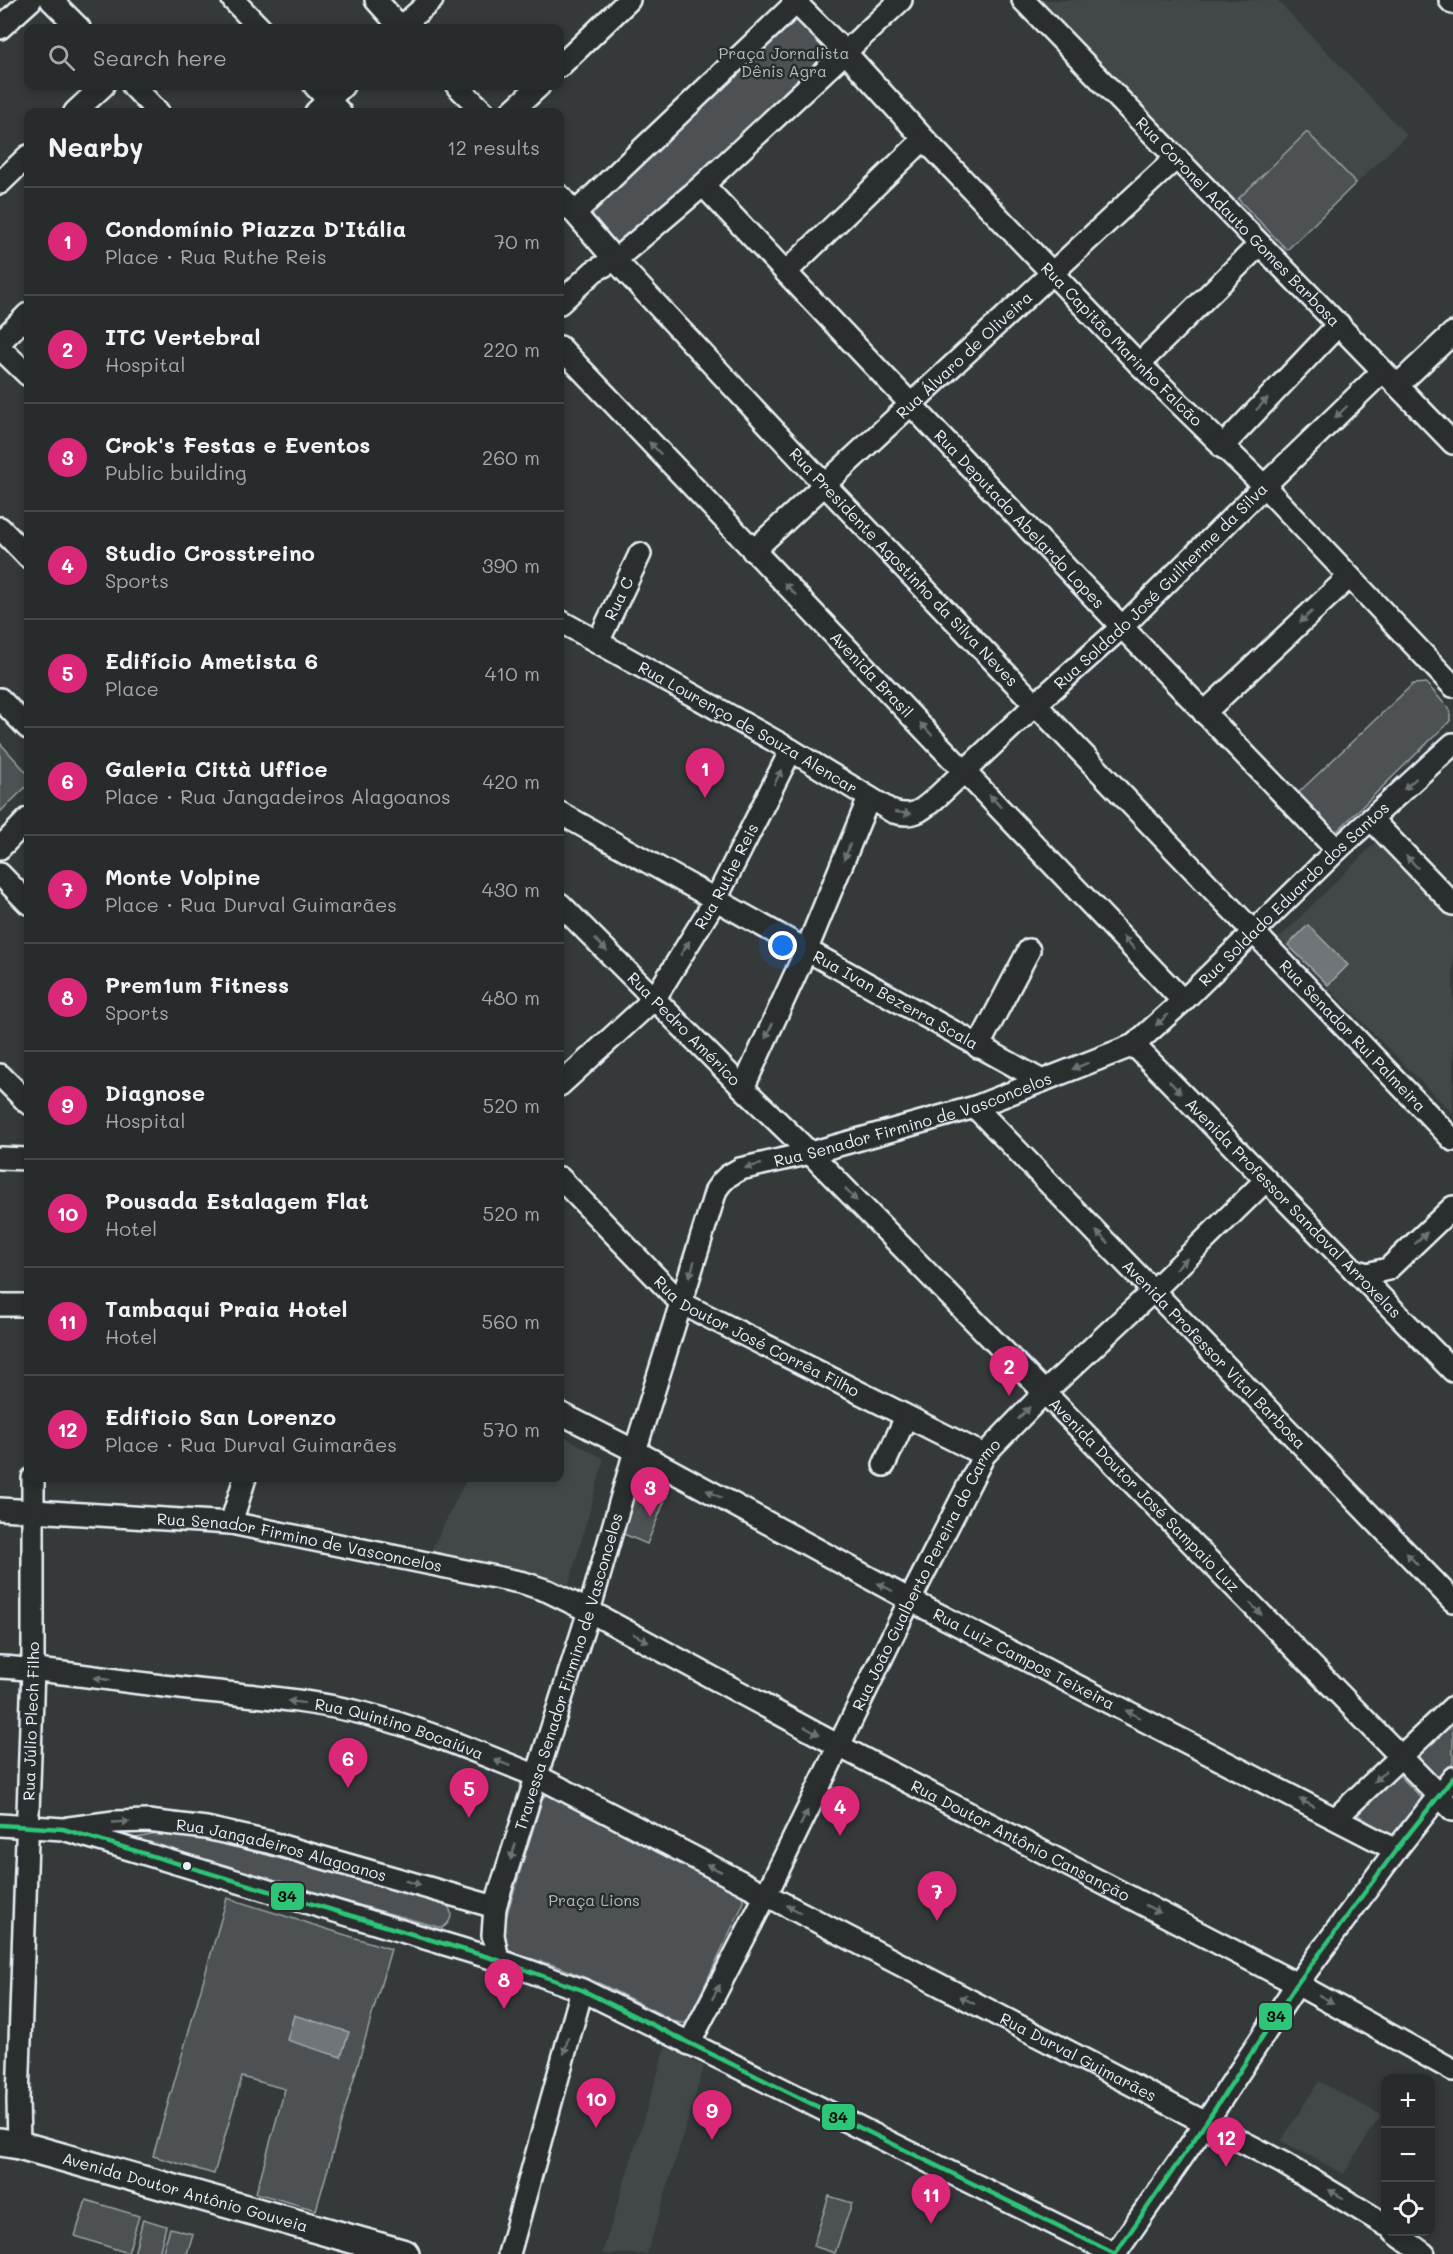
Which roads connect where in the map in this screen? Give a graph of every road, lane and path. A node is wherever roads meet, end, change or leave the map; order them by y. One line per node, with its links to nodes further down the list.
1 (31, 0): 14 (street)
2 (51, 0): 10 (street)
3 (233, 0): 11 (street)
4 (376, 0): 12 (street)
5 (432, 0): 13 (street)
6 (629, 0): 16 (street)
7 (901, 0): 15 (street)
8 (1023, 0): 26 (street, Rua Coronel Adauto Gomes Barbosa)
9 (796, 1): 15 (street, Rua Capitão Marinho Falcão); 31 (street)
10 (75, 24)
11 (256, 24)
12 (397, 24)
13 (405, 24)
14 (0, 28)
15 (845, 52): 25 (street, Rua Capitão Marinho Falcão); 29 (street)
16 (564, 62)
17 (100, 90): 21 (street)
18 (137, 90): 22 (street)
19 (461, 90): 23 (street)
20 (535, 90): 24 (street)
21 (79, 108)
22 (154, 108)
23 (480, 108)
24 (515, 108)
25 (924, 139): 34 (street); 35 (street, Rua Capitão Marinho Falcão)
26 (1176, 158): 32 (street, Rua Coronel Adauto Gomes Barbosa); 35 (street, Rua Álvaro de Oliveira)
27 (24, 160): 28 (street)
28 (0, 183)
29 (703, 185): 33 (street); 34 (street, Rua Deputado Abelardo Lopes)
30 (564, 201): 31 (street, Rua Presidente Agostinho da Silva Neves)
31 (575, 213): 33 (street, Rua Presidente Agostinho da Silva Neves)
32 (1259, 245): 38 (street, Rua Coronel Adauto Gomes Barbosa); 43 (street)
33 (615, 260): 36 (street); 49 (street, Rua Presidente Agostinho da Silva Neves)
34 (786, 272): 46 (street, Rua Deputado Abelardo Lopes)
35 (1053, 274): 43 (street, Rua Capitão Marinho Falcão); 46 (street, Rua Álvaro de Oliveira)
36 (564, 299)
37 (24, 319): 40 (street)
38 (1339, 324): 45 (street, Rua Coronel Adauto Gomes Barbosa); 48 (street, one-way to 38)
39 (1453, 333): 45 (street, Rua Soldado José Guilherme da Silva)
40 (0, 342)
41 (0, 348): 44 (street)
42 (564, 351): 52 (street, Avenida Brasil, one-way to 42)
43 (1139, 364): 48 (street, Rua Capitão Marinho Falcão)
44 (24, 371)
45 (1390, 378): 47 (street, Rua Coronel Adauto Gomes Barbosa); 50 (street, Rua Soldado José Guilherme da Silva, one-way to 50)
46 (911, 404): 49 (street, Rua Álvaro de Oliveira); 57 (street, Rua Deputado Abelardo Lopes)
47 (1453, 443)
48 (1222, 447): 50 (street, Rua Capitão Marinho Falcão)
49 (824, 484): 52 (street, Rua Álvaro de Oliveira); 61 (street, Rua Presidente Agostinho da Silva Neves)
50 (1264, 486): 55 (street, Rua Capitão Marinho Falcão); 57 (street, Rua Soldado José Guilherme da Silva)
51 (0, 528): 53 (street)
52 (753, 550): 66 (street, Avenida Brasil, one-way to 52)
53 (24, 553)
54 (640, 554): 58 (street, Rua C)
55 (1349, 577): 59 (street, Rua Capitão Marinho Falcão); 62 (street, one-way to 62)
56 (564, 623): 58 (street, Rua Lourenço de Souza Alencar)
57 (1122, 627): 61 (street, Rua Soldado José Guilherme da Silva); 62 (street, Rua Deputado Abelardo Lopes)
58 (598, 642): 65 (street, Rua Lourenço de Souza Alencar)
59 (1453, 686)
60 (0, 699): 63 (street)
61 (1035, 705): 66 (street, Rua Soldado José Guilherme da Silva); 79 (street, Rua Presidente Agostinho da Silva Neves)
62 (1204, 713): 73 (street, Rua Deputado Abelardo Lopes)
63 (24, 724)
64 (1453, 744): 70 (street, Rua Soldado Eduardo dos Santos, one-way to 70)
65 (791, 750): 68 (street, Rua Lourenço de Souza Alencar); 76 (street, Rua Ruthe Reis, one-way to 65)
66 (966, 771): 67 (street, Rua Soldado José Guilherme da Silva); 83 (street, Avenida Brasil, one-way to 66)
67 (937, 797): 68 (street, Rua Lourenço de Souza Alencar, one-way to 67)
68 (869, 798): 81 (street, one-way to 81)
69 (564, 815): 76 (street, Rua Ivan Bezerra Scala)
70 (1371, 819): 73 (street, Rua Soldado Eduardo dos Santos); 77 (street, one-way to 70)
71 (24, 823): 72 (street)
72 (0, 848)
73 (1337, 850): 79 (street, Rua Soldado Eduardo dos Santos)
74 (0, 874): 75 (street)
75 (24, 899)
76 (716, 899): 81 (street, Rua Ivan Bezerra Scala); 82 (street, Rua Ruthe Reis, one-way to 76)
77 (1453, 904)
78 (564, 908): 82 (street, Rua Pedro Américo, one-way to 82)
79 (1252, 932): 83 (street, Rua Soldado Eduardo dos Santos); 92 (street, Rua Senador Rui Palmeira)
80 (1029, 950): 85 (street)
81 (806, 951): 85 (street, Rua Ivan Bezerra Scala); 89 (street, one-way to 89)
82 (655, 998): 87 (street, Rua Ruthe Reis); 89 (street, Rua Pedro Américo)
83 (1183, 1001): 84 (street, Rua Soldado Eduardo dos Santos, one-way to 84)
84 (1134, 1045): 88 (street, Rua Senador Firmino de Vasconcelos, one-way to 88); 96 (street, Avenida Professor Sandoval Arroxelas, one-way to 96)
85 (978, 1047): 88 (street, Rua Ivan Bezerra Scala)
86 (0, 1075): 90 (street)
87 (564, 1081)
88 (1042, 1081): 91 (street, Rua Senador Firmino de Vasconcelos)
89 (743, 1088): 93 (street, Rua Pedro Américo)
90 (24, 1099)
91 (975, 1107): 93 (street, Rua Senador Firmino de Vasconcelos); 102 (street, Avenida Professor Vital Barbosa, one-way to 91)
92 (1453, 1140)
93 (810, 1153): 99 (street, Rua Senador Firmino de Vasconcelos, one-way to 99); 108 (street, Avenida Doutor José Sampaio Luz, one-way to 108)
94 (0, 1158): 95 (street)
95 (24, 1159)
96 (1266, 1180): 101 (street, Avenida Professor Sandoval Arroxelas); 102 (street, Rua João Gualberto Pereira do Carmo, one-way to 96)
97 (564, 1182): 103 (street, Rua Doutor José Corrêa Filho)
98 (1453, 1207): 100 (street, one-way to 98)
99 (709, 1213): 103 (street, Travessa Senador Firmino de Vasconcelos, one-way to 103)
100 (1388, 1269): 101 (street); 106 (street)
101 (1354, 1270): 106 (street, Avenida Professor Sandoval Arroxelas)
102 (1154, 1290): 108 (street, Rua João Gualberto Pereira do Carmo); 120 (street, Avenida Professor Vital Barbosa, one-way to 102)
103 (681, 1303): 110 (street, Rua Doutor José Corrêa Filho); 111 (street, Travessa Senador Firmino de Vasconcelos)
104 (0, 1305): 105 (street)
105 (24, 1305)
106 (1389, 1306): 107 (street, Avenida Professor Sandoval Arroxelas)
107 (1453, 1371)
108 (1044, 1393): 112 (street, Rua João Gualberto Pereira do Carmo, one-way to 108); 126 (street, Avenida Doutor José Sampaio Luz, one-way to 126)
109 (564, 1415): 111 (street, Rua Luiz Campos Teixeira)
110 (906, 1417): 112 (street, Rua Doutor José Corrêa Filho); 113 (street)
111 (635, 1451): 119 (street, Rua Luiz Campos Teixeira, one-way to 111); 121 (street, Travessa Senador Firmino de Vasconcelos)
112 (984, 1455): 119 (street, Rua João Gualberto Pereira do Carmo)
113 (884, 1465)
114 (33, 1482): 117 (street, Rua Júlio Plech Filho)
115 (244, 1482): 118 (street)
116 (0, 1509): 117 (street, Rua Senador Firmino de Vasconcelos)
117 (32, 1511): 118 (street, Rua Senador Firmino de Vasconcelos); 123 (street, Rua Júlio Plech Filho)
118 (231, 1523): 121 (street, Rua Senador Firmino de Vasconcelos)
119 (910, 1600): 125 (street, Rua João Gualberto Pereira do Carmo); 130 (street, Rua Luiz Campos Teixeira, one-way to 119)
120 (1453, 1601)
121 (589, 1611): 125 (street, Rua Doutor Antônio Cansanção, one-way to 125); 127 (street, Travessa Senador Firmino de Vasconcelos)
122 (0, 1667): 123 (street, Rua Quintino Bocaiúva)
123 (33, 1669): 127 (street, Rua Quintino Bocaiúva, one-way to 123); 132 (street, Rua Júlio Plech Filho)
124 (1453, 1707): 126 (street)
125 (839, 1746): 135 (street, Rua João Gualberto Pereira do Carmo, one-way to 125); 138 (street, Rua Doutor Antônio Cansanção, one-way to 138)
126 (1401, 1757): 129 (street, Avenida Doutor José Sampaio Luz); 130 (street, one-way to 130)
127 (537, 1776): 135 (street, Rua Quintino Bocaiúva, one-way to 127); 136 (street, Travessa Senador Firmino de Vasconcelos, one-way to 136)
128 (1453, 1778): 129 (street)
129 (1446, 1803): 134 (street)
130 (1336, 1818): 134 (street, Rua Luiz Campos Teixeira)
131 (0, 1825): 132 (street, Rua Jangadeiros Alagoanos)
132 (28, 1826): 133 (street, Rua Jangadeiros Alagoanos); 143 (street, Rua Júlio Plech Filho)
133 (63, 1829): 136 (street, Rua Jangadeiros Alagoanos, one-way to 136); 137 (street, Rua Jangadeiros Alagoanos)
134 (1396, 1850): 138 (street)
135 (766, 1895): 140 (street, Rua João Gualberto Pereira do Carmo, one-way to 135); 142 (street, Rua Durval Guimarães, one-way to 135)
136 (495, 1906): 137 (street, Travessa Senador Firmino de Vasconcelos)
137 (498, 1960): 139 (street, Rua Jangadeiros Alagoanos)
138 (1297, 1984): 141 (street, Rua Doutor Antônio Cansanção, one-way to 141); 142 (street)
139 (582, 1990): 140 (street, Rua Jangadeiros Alagoanos); 147 (street, one-way to 147)
140 (688, 2044): 148 (street, Rua Jangadeiros Alagoanos)
141 (1453, 2070)
142 (1205, 2124): 144 (street, Rua Durval Guimarães, one-way to 142); 148 (street)
143 (10, 2143): 146 (main road, Avenida Doutor Antônio Gouveia)
144 (1381, 2222)
145 (1400, 2236): 149 (street)
146 (405, 2254)
147 (509, 2254)
148 (1115, 2254)
149 (1425, 2254)

